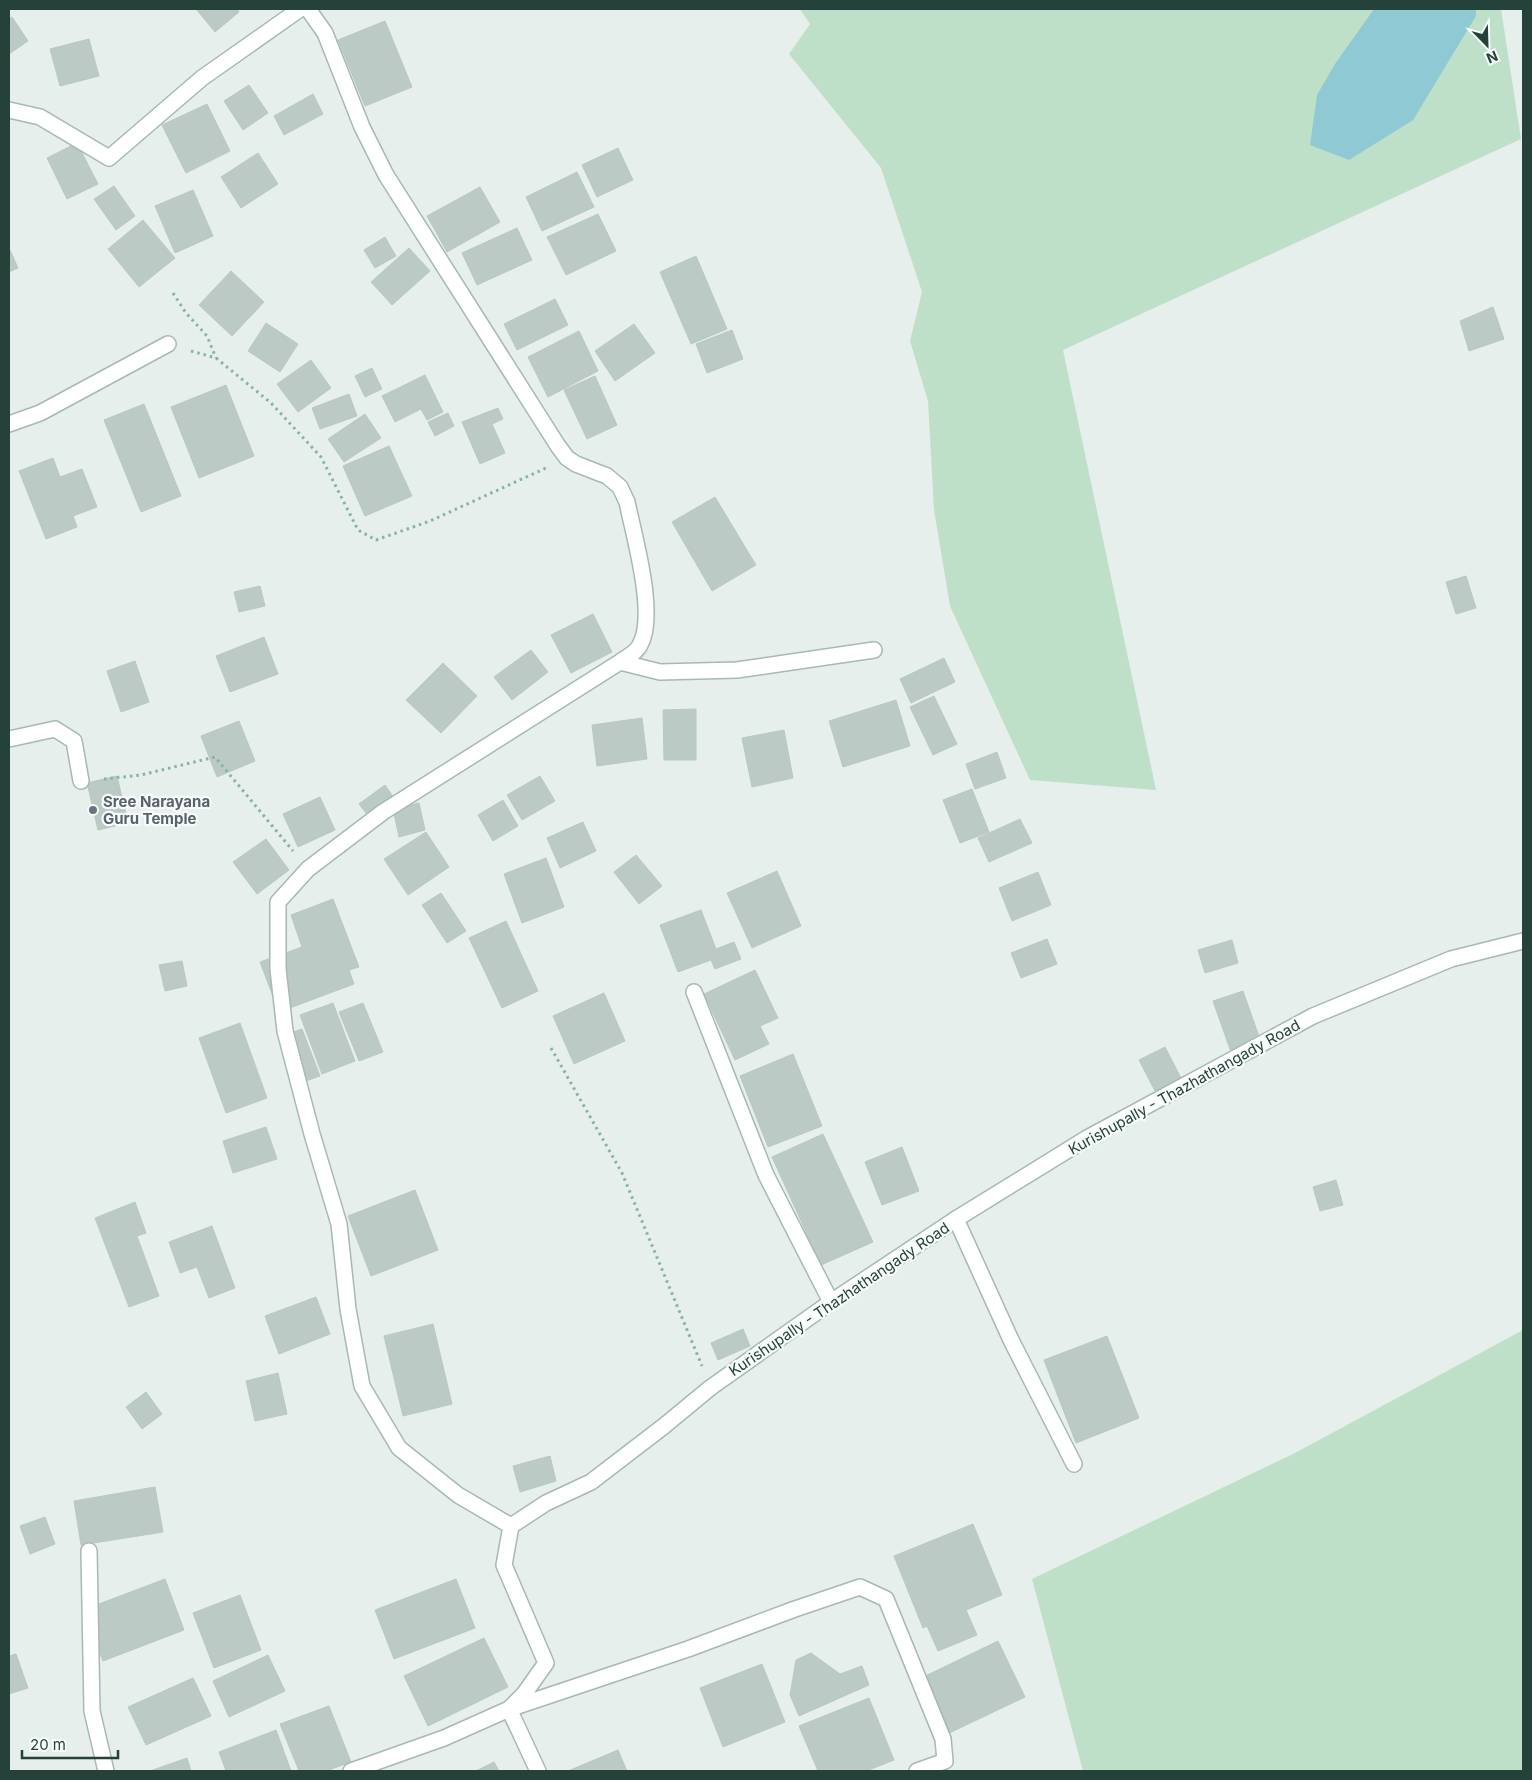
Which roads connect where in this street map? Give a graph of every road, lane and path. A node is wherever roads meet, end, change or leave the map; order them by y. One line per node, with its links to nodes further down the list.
1 (300, 9): 3 (street)
2 (308, 9): 7 (street)
3 (9, 110)
4 (173, 293): 7 (path)
5 (168, 344): 6 (street)
6 (9, 424)
7 (567, 458): 9 (street)
8 (874, 650): 9 (street)
9 (620, 662): 12 (street)
10 (9, 739): 11 (street)
11 (81, 781): 12 (path)
12 (308, 869): 20 (street)
13 (1523, 941): 16 (street, Kurishupally - Thazhathangady Road)
14 (694, 992): 17 (street)
15 (551, 1048): 18 (path)
16 (956, 1219): 17 (street, Kurishupally - Thazhathangady Road); 19 (street)
17 (831, 1302): 18 (street, Kurishupally - Thazhathangady Road)
18 (710, 1388): 20 (street, Kurishupally - Thazhathangady Road)
19 (1074, 1464)
20 (511, 1526): 22 (street)
21 (89, 1551): 24 (street)
22 (509, 1709): 23 (street); 25 (street); 26 (street)
23 (948, 1766): 27 (street)
24 (106, 1771)
25 (350, 1771)
26 (538, 1771)
27 (917, 1771)

